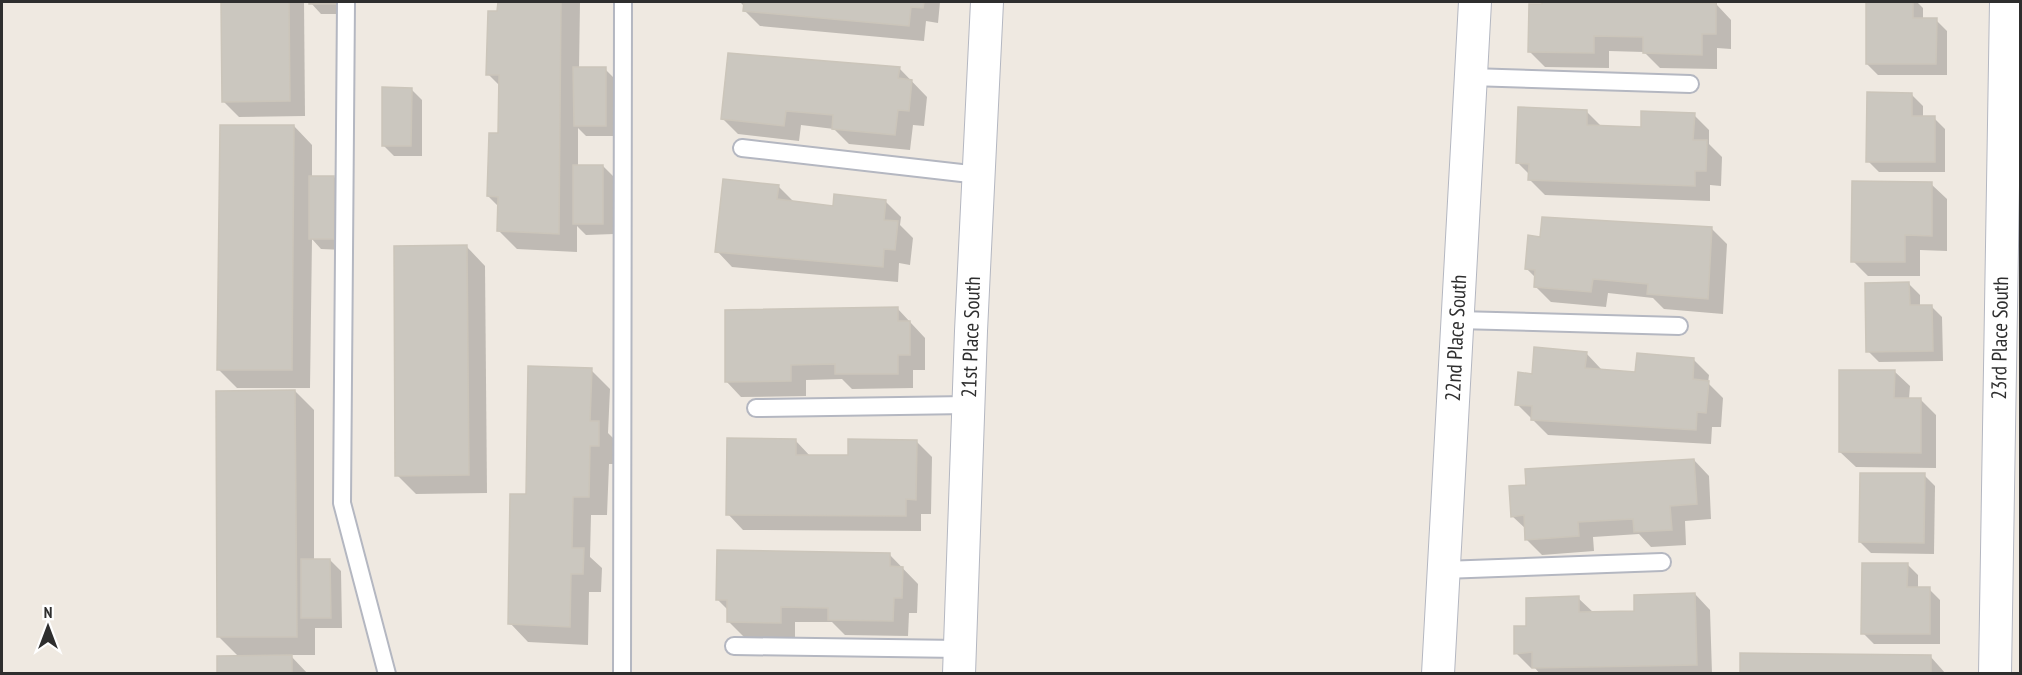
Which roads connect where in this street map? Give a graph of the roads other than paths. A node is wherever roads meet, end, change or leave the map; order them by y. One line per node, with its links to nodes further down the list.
1 (346, 2): 18 (lane)
2 (623, 2): 19 (lane)
3 (987, 2): 9 (street, 21st Place South)
4 (1475, 2): 6 (street, 22nd Place South)
5 (2006, 2): 21 (street, 23rd Place South)
6 (1470, 77): 7 (lane); 10 (street, 22nd Place South)
7 (1690, 84)
8 (742, 148): 9 (lane)
9 (979, 175): 12 (street, 21st Place South)
10 (1457, 320): 11 (lane); 15 (street, 22nd Place South)
11 (1679, 326)
12 (968, 405): 13 (lane); 17 (street, 21st Place South)
13 (756, 408)
14 (1662, 562): 15 (lane)
15 (1443, 570): 20 (street, 22nd Place South)
16 (734, 646): 17 (lane)
17 (959, 661)
18 (387, 674)
19 (622, 674)
20 (1438, 674)
21 (1995, 674)

